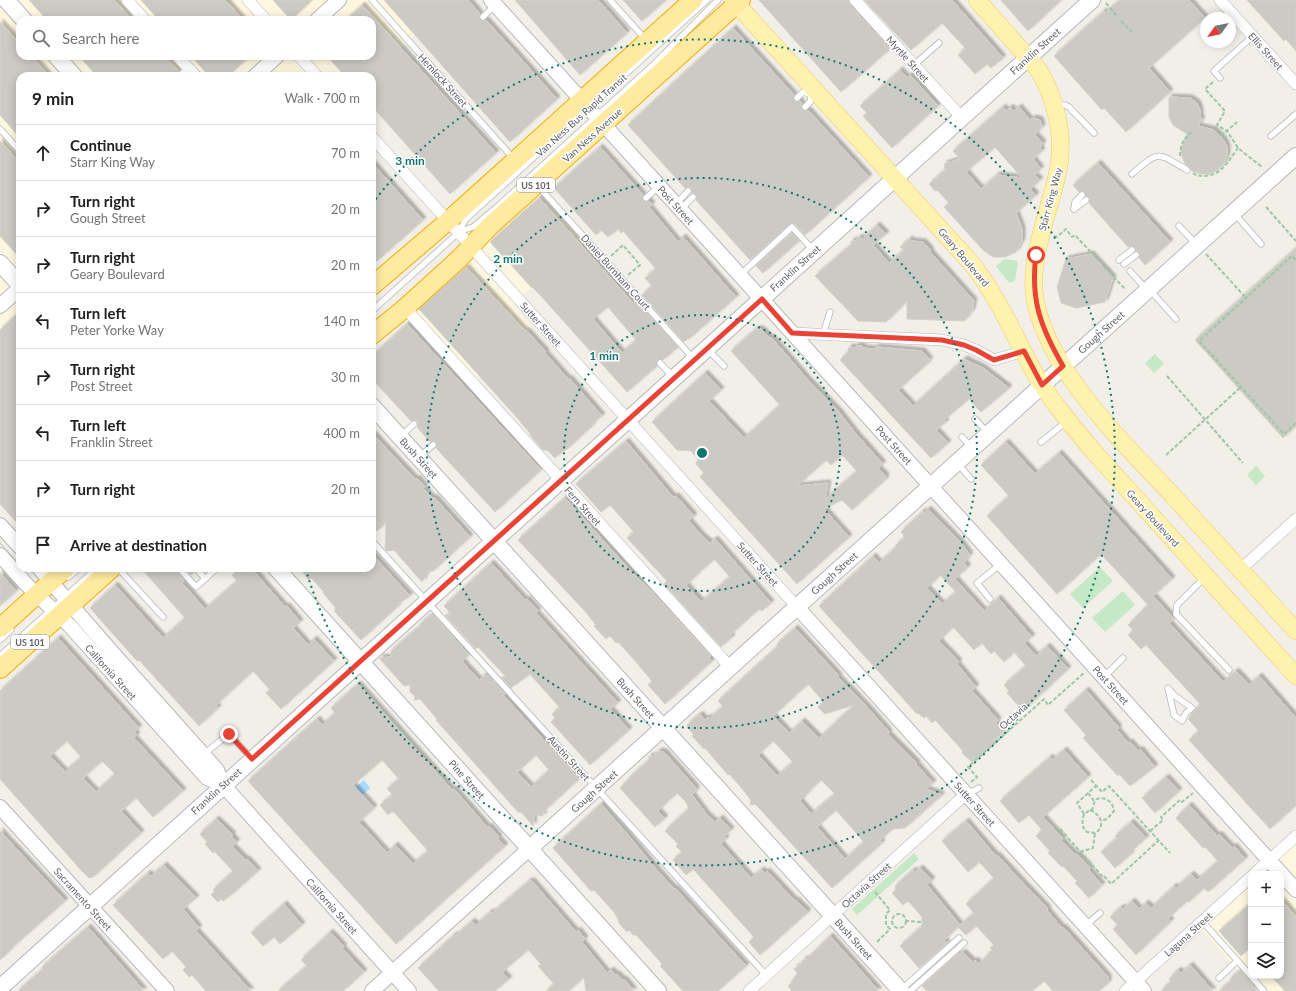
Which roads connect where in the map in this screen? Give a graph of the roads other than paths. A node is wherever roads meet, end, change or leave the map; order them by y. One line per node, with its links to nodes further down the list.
1 (6, 0): 17 (main road)
2 (127, 0): 18 (street)
3 (248, 0): 19 (street)
4 (339, 0): 20 (street)
5 (372, 0): 51 (lane, Hemlock Street)
6 (610, 0): 24 (lane)
7 (693, 0): 24 (highway, Van Ness Avenue / US 101)
8 (707, 0): 42 (lane, Van Ness Bus Rapid Transit)
9 (718, 0): 42 (lane, Van Ness Bus Rapid Transit)
10 (855, 0): 31 (street, Myrtle Street)
11 (977, 0): 26 (main road, Starr King Way)
12 (1092, 0): 26 (main road, Franklin Street)
13 (1220, 0): 16 (street, Ellis Street)
14 (737, 1): 38 (main road, Geary Boulevard); 42 (highway, Van Ness Avenue / US 101)
15 (493, 2): 21 (lane); 42 (street, Post Street)
16 (1228, 12)
17 (20, 16)
18 (141, 16)
19 (262, 16)
20 (321, 16)
21 (483, 17)
22 (1236, 21): 23 (street, Ellis Street)
23 (1253, 36): 36 (lane); 37 (street, Ellis Street)
24 (647, 42): 42 (highway, Van Ness Avenue / US 101)
25 (939, 43): 31 (lane)
26 (1029, 57): 40 (main road, Starr King Way); 44 (main road, Franklin Street)
27 (60, 60): 32 (main road)
28 (180, 60): 33 (street)
29 (273, 60): 34 (street)
30 (303, 60): 35 (street)
31 (914, 65): 44 (street, Myrtle Street)
32 (70, 72)
33 (187, 72)
34 (259, 72)
35 (313, 72)
36 (1219, 78)
37 (1296, 84)
38 (812, 92): 39 (lane); 41 (lane); 54 (main road, Geary Boulevard)
39 (797, 98)
40 (1054, 105): 46 (lane); 91 (main road, Starr King Way)
41 (805, 107)
42 (593, 112): 51 (highway, Van Ness Avenue / US 101); 55 (highway, Van Ness Avenue / US 101); 56 (street, Post Street); 63 (lane, Van Ness Bus Rapid Transit); 63 (lane, Van Ness Bus Rapid Transit)
43 (1296, 114): 47 (lane)
44 (962, 118): 54 (main road, Franklin Street)
45 (0, 128): 49 (lane)
46 (1094, 133)
47 (1271, 136)
48 (376, 141): 63 (street, Sutter Street)
49 (16, 146)
50 (1296, 156): 61 (main road, Gough Street)
51 (515, 161): 63 (highway, Van Ness Avenue / US 101)
52 (1187, 170): 53 (lane)
53 (1132, 174)
54 (895, 178): 67 (main road, Franklin Street); 87 (main road, Geary Boulevard)
55 (537, 184): 65 (highway, Van Ness Avenue / US 101); 88 (lane, Daniel Burnham Court)
56 (660, 186): 59 (lane); 60 (street, Post Street)
57 (688, 191): 60 (lane)
58 (693, 197): 60 (lane)
59 (646, 198)
60 (678, 206): 72 (street, Post Street)
61 (1233, 212): 64 (lane); 66 (main road, Gough Street)
62 (1179, 226): 66 (lane)
63 (453, 227): 65 (street, Sutter Street); 73 (highway, Van Ness Avenue / US 101); 79 (lane, Van Ness Bus Rapid Transit)
64 (1261, 244)
65 (471, 247): 80 (highway, Van Ness Avenue / US 101); 96 (street, Sutter Street)
66 (1202, 250): 75 (main road, Gough Street)
67 (814, 251): 72 (lane); 77 (main road, Franklin Street)
68 (1134, 252): 69 (lane)
69 (1121, 262)
70 (0, 263): 74 (main road)
71 (1130, 271): 75 (lane)
72 (740, 275): 77 (street, Post Street)
73 (376, 278)
74 (16, 281)
75 (1148, 289): 82 (lane); 91 (main road, Gough Street)
76 (16, 292): 78 (street)
77 (762, 299): 84 (street, Post Street); 86 (main road, Franklin Street)
78 (0, 306)
79 (376, 307)
80 (405, 308): 83 (highway, Van Ness Avenue / US 101); 106 (street, Fern Street)
81 (830, 312): 85 (lane)
82 (1176, 319)
83 (376, 332)
84 (792, 333): 85 (street); 107 (street, Post Street)
85 (823, 334): 87 (street)
86 (707, 348): 88 (main road, Franklin Street); 90 (lane)
87 (1024, 351): 93 (main road, Geary Boulevard)
88 (694, 359): 92 (main road, Franklin Street)
89 (660, 363): 92 (lane)
90 (724, 366)
91 (1063, 366): 93 (main road, Gough Street); 116 (main road)
92 (674, 378): 96 (main road, Franklin Street)
93 (1042, 385): 97 (main road, Geary Boulevard); 99 (main road, Gough Street)
94 (376, 410): 100 (main road, Bush Street)
95 (976, 419): 99 (lane)
96 (627, 420): 106 (main road, Franklin Street); 132 (street, Sutter Street)
97 (1067, 420): 101 (lane); 127 (main road, Geary Boulevard)
98 (414, 424): 100 (lane)
99 (989, 433): 104 (main road, Gough Street)
100 (400, 437): 103 (main road, Bush Street)
101 (1041, 442)
102 (433, 445): 103 (lane)
103 (419, 458): 110 (main road, Bush Street)
104 (956, 463): 105 (lane); 107 (main road, Gough Street)
105 (971, 479)
106 (561, 480): 110 (main road, Franklin Street); 141 (street, Fern Street)
107 (931, 486): 114 (street, Post Street); 132 (main road, Gough Street)
108 (1296, 519): 116 (street)
109 (0, 525): 111 (street)
110 (494, 540): 131 (main road, Franklin Street); 147 (main road, Bush Street)
111 (16, 543)
112 (376, 545): 131 (lane, Austin Street)
113 (0, 555): 115 (street, California Street)
114 (1002, 564): 130 (lane); 145 (street, Post Street)
115 (16, 567)
116 (1240, 570): 136 (main road)
117 (24, 572): 129 (street, California Street)
118 (41, 572): 129 (street, California Street)
119 (75, 572): 129 (lane)
120 (90, 572): 129 (lane)
121 (103, 572): 129 (highway, US 101)
122 (122, 572): 133 (lane)
123 (183, 572): 128 (lane)
124 (199, 572): 128 (lane)
125 (213, 572): 128 (lane)
126 (280, 572): 140 (main road, Pine Street)
127 (1206, 576): 143 (lane); 144 (main road, Geary Boulevard)
128 (205, 579)
129 (54, 594): 135 (highway, US 101); 138 (lane); 142 (highway, US 101); 148 (street, California Street); 150 (street, California Street)
130 (990, 599)
131 (427, 601): 140 (main road, Franklin Street); 151 (lane, Austin Street)
132 (796, 607): 141 (main road, Gough Street); 153 (street, Sutter Street)
133 (163, 617)
134 (17, 624): 137 (lane)
135 (0, 628)
136 (1296, 631)
137 (0, 640)
138 (0, 656)
139 (1123, 658): 145 (lane)
140 (360, 661): 149 (main road, Franklin Street); 156 (main road, Pine Street)
141 (730, 667): 147 (main road, Gough Street)
142 (0, 669)
143 (1229, 670)
144 (1296, 676)
145 (1103, 677): 157 (street, Post Street)
146 (1168, 688): 146 (lane)
147 (663, 728): 151 (main road, Gough Street); 163 (main road, Bush Street)
148 (204, 754): 149 (lane); 150 (street, California Street)
149 (252, 759): 150 (main road, Franklin Street)
150 (223, 785): 161 (main road, Franklin Street); 169 (street, California Street)
151 (596, 788): 156 (main road, Gough Street); 171 (lane, Austin Street)
152 (979, 788): 153 (lane)
153 (964, 792): 163 (street, Octavia Street); 165 (street, Sutter Street)
154 (0, 807): 161 (street, Sacramento Street)
155 (1296, 836): 157 (street)
156 (529, 848): 169 (street, Gough Street); 179 (main road, Pine Street)
157 (1269, 860): 158 (street); 160 (street, Post Street)
158 (1257, 871)
159 (1248, 880): 164 (street, Laguna Street)
160 (1296, 890)
161 (90, 907): 175 (main road, Franklin Street); 176 (street, Sacramento Street)
162 (1100, 913): 165 (lane)
163 (832, 915): 171 (street, Octavia Street); 181 (main road, Bush Street)
164 (1202, 922): 168 (lane); 174 (street, Laguna Street)
165 (1085, 926): 174 (street, Sutter Street)
166 (959, 938): 181 (lane)
167 (964, 943): 181 (lane)
168 (1237, 960): 170 (lane); 172 (lane)
169 (393, 972): 177 (street, Gough Street); 178 (street, California Street)
170 (1248, 973)
171 (766, 975): 180 (street, Octavia Street)
172 (1219, 978)
173 (1254, 979): 183 (lane)
174 (1140, 986): 182 (street, Laguna Street)
175 (0, 988)
176 (167, 991)
177 (372, 991)
178 (409, 991)
179 (658, 991)
180 (748, 991)
181 (903, 991)
182 (1125, 991)
183 (1264, 991)

